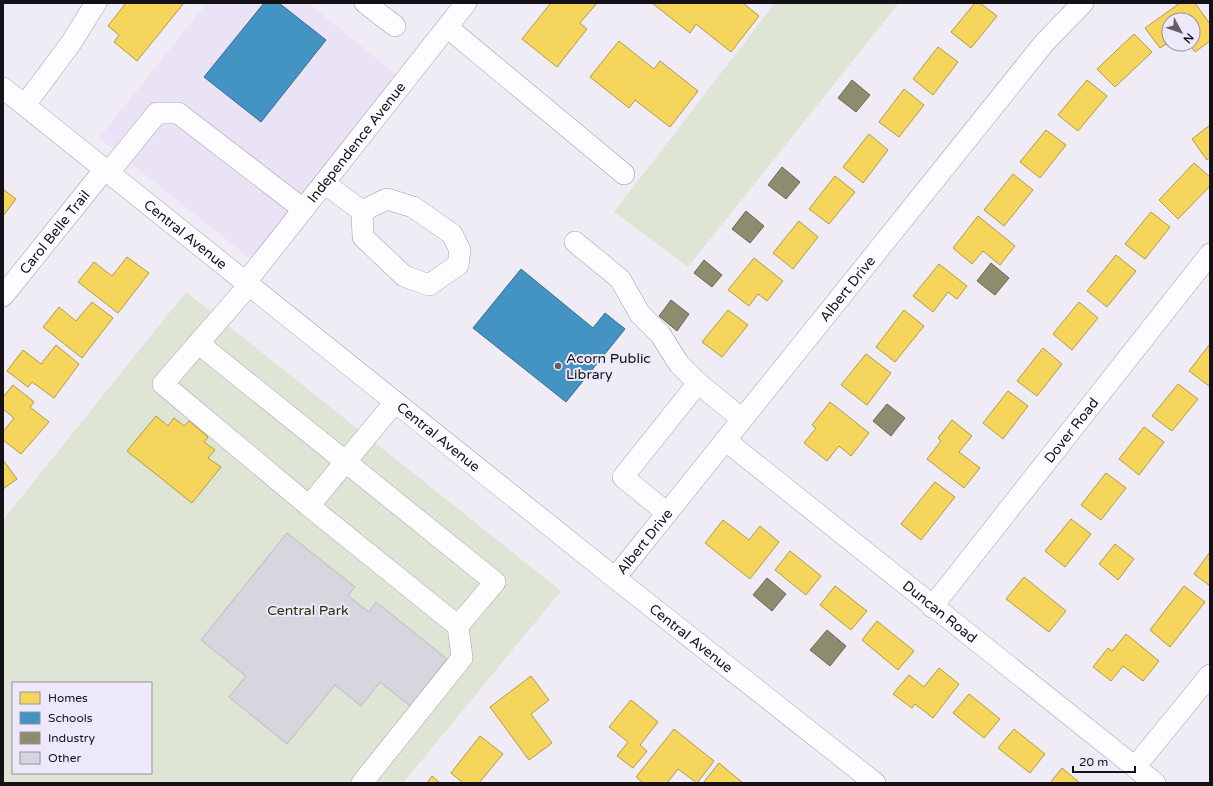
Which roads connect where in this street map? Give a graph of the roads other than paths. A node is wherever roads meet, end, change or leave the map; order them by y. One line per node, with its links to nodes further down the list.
1 (96, 3): 8 (street)
2 (366, 3): 5 (street)
3 (466, 3): 6 (street, Independence Avenue)
4 (1084, 3): 21 (street, Albert Drive)
5 (394, 26)
6 (447, 27): 10 (street); 11 (street, Independence Avenue)
7 (3, 88): 8 (street, Central Avenue)
8 (25, 105): 9 (street, Central Avenue)
9 (107, 171): 12 (street, Carol Belle Trail); 16 (street, Central Avenue); 17 (street, Carol Belle Trail)
10 (624, 174)
11 (324, 183): 12 (street, Independence Avenue); 13 (street)
12 (303, 210): 16 (street, Independence Avenue)
13 (362, 211): 13 (street)
14 (575, 242): 19 (street)
15 (1210, 254): 27 (street, Dover Road)
16 (248, 284): 18 (street, Independence Avenue); 20 (street, Central Avenue)
17 (3, 296)
18 (198, 343): 23 (street); 24 (street, Independence Avenue)
19 (698, 383): 21 (street); 25 (street)
20 (395, 402): 23 (street); 26 (street, Central Avenue)
21 (742, 419): 22 (street, Albert Drive)
22 (725, 440): 25 (street, Albert Drive); 27 (street, Duncan Road)
23 (346, 462): 24 (street); 28 (street)
24 (309, 506): 28 (street)
25 (667, 513): 26 (street, Albert Drive)
26 (615, 578): 32 (street, Central Avenue)
27 (932, 607): 30 (street, Duncan Road)
28 (458, 626): 31 (street)
29 (1210, 675): 30 (street)
30 (1135, 767): 33 (street, Duncan Road)
31 (362, 783)
32 (875, 783)
33 (1155, 783)

